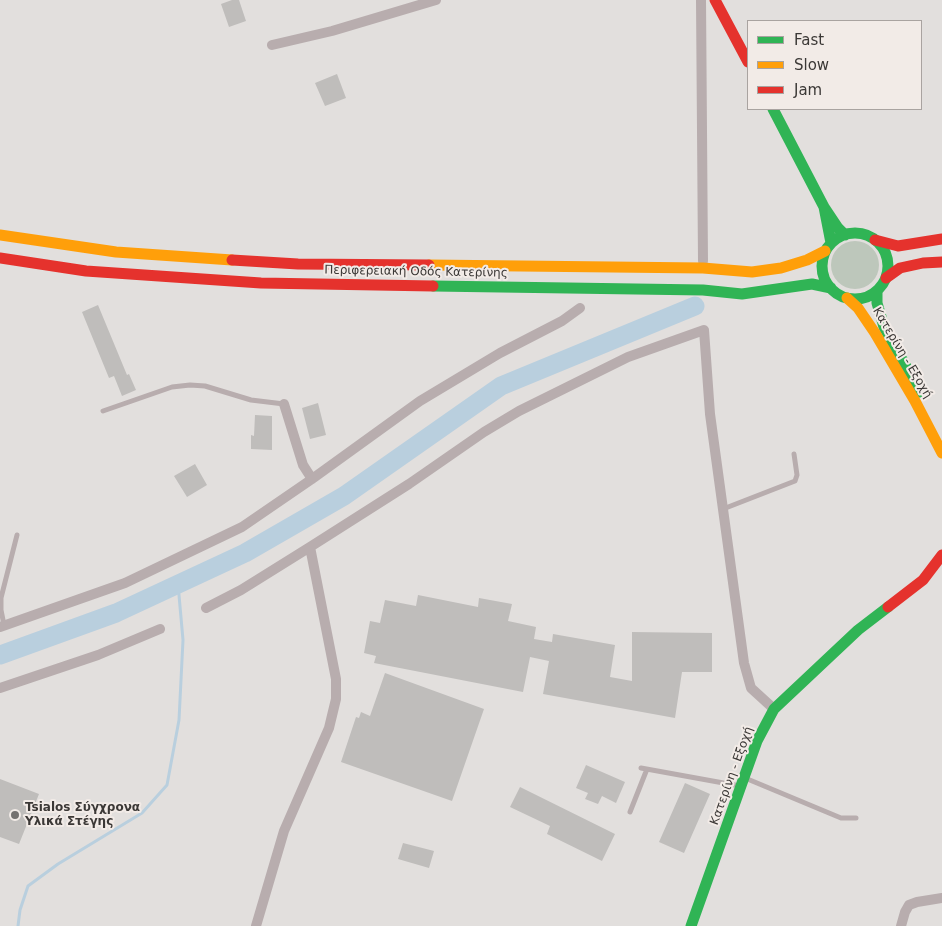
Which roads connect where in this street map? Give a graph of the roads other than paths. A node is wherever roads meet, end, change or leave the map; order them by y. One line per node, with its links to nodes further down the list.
1 (436, 0): 4 (street)
2 (700, 0): 14 (street)
3 (715, 0): 5 (main road)
4 (272, 44)
5 (747, 60)
6 (774, 110): 7 (main road)
7 (824, 207): 8 (main road); 12 (main road)
8 (845, 234): 11 (main road); 12 (main road)
9 (0, 235): 12 (main road, Περιφερειακή Οδός Κατερίνης)
10 (942, 239): 11 (main road)
11 (875, 240): 16 (main road)
12 (828, 247): 17 (main road)
13 (0, 258): 17 (main road, Περιφερειακή Οδός Κατερίνης)
14 (703, 261)
15 (942, 262): 16 (main road)
16 (886, 278): 18 (main road)
17 (831, 288): 19 (main road)
18 (877, 291): 19 (main road); 23 (main road, Κατερίνη - Εξοχή)
19 (847, 298): 24 (main road, Κατερίνη - Εξοχή)
20 (580, 308): 26 (street)
21 (284, 404): 22 (lane); 26 (street)
22 (103, 411)
23 (942, 434)
24 (942, 453)
25 (794, 454): 27 (lane)
26 (312, 479): 34 (street)
27 (723, 509): 29 (street); 37 (street)
28 (17, 536): 34 (lane)
29 (310, 547): 33 (street); 42 (street)
30 (942, 555): 32 (main road, Κατερίνη - Εξοχή)
31 (942, 573): 32 (main road, Κατερίνη - Εξοχή)
32 (924, 580): 37 (main road, Κατερίνη - Εξοχή)
33 (206, 608)
34 (2, 626)
35 (160, 629): 36 (street)
36 (0, 688)
37 (774, 709): 38 (main road, Κατερίνη - Εξοχή)
38 (742, 782): 39 (lane); 40 (lane); 43 (main road, Κατερίνη - Εξοχή)
39 (630, 812)
40 (856, 818)
41 (942, 898): 44 (street)
42 (256, 926)
43 (691, 926)
44 (902, 926)

